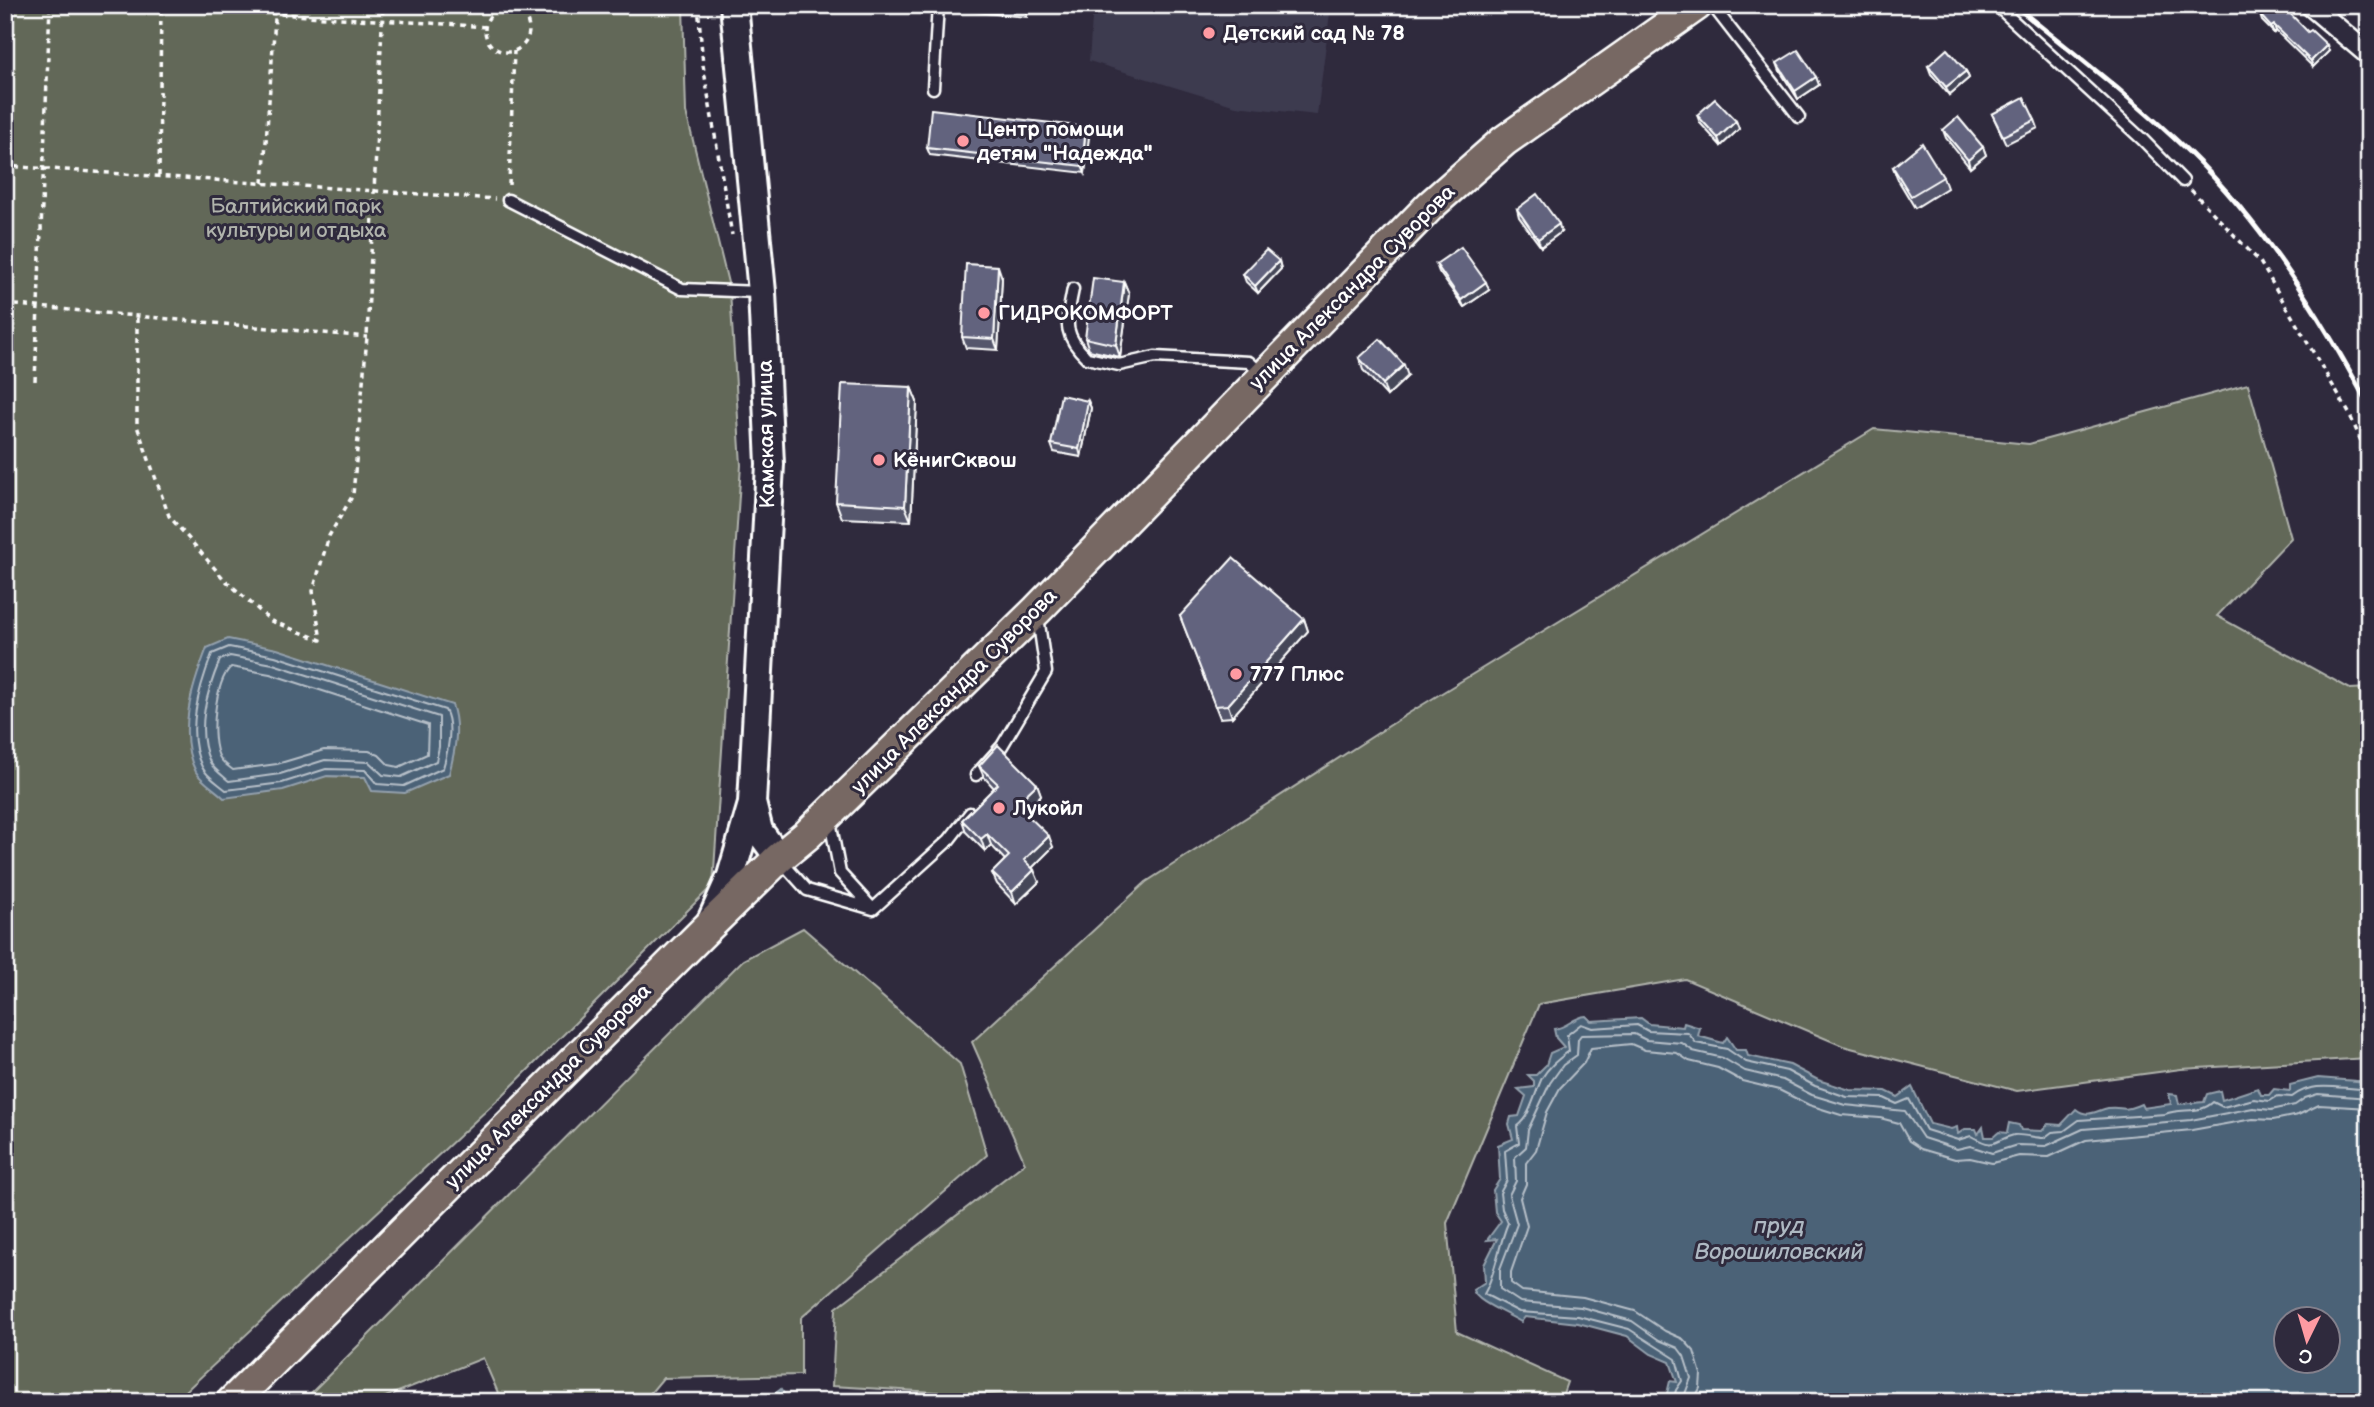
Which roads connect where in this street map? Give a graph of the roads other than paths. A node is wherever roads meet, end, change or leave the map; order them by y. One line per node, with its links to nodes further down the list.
1 (734, 5): 13 (main road, Камская улица)
2 (938, 5): 8 (lane)
3 (1697, 5): 14 (main road, улица Александра Суворова)
4 (1712, 5): 9 (lane)
5 (1996, 5): 10 (lane)
6 (2310, 5): 7 (street)
7 (2369, 55)
8 (933, 88)
9 (1799, 117)
10 (2183, 181)
11 (508, 200): 13 (lane)
12 (1073, 289): 14 (lane)
13 (762, 292): 17 (main road, Камская улица)
14 (1264, 376): 15 (main road, улица Александра Суворова)
15 (1037, 610): 16 (lane); 19 (main road, улица Александра Суворова)
16 (976, 775)
17 (752, 803): 20 (main road, Камская улица); 22 (main road)
18 (972, 811): 21 (lane)
19 (829, 813): 20 (main road, улица Александра Суворова); 21 (lane)
20 (779, 858): 21 (lane); 22 (main road, улица Александра Суворова)
21 (873, 908)
22 (709, 926): 23 (main road, улица Александра Суворова)
23 (232, 1402)

